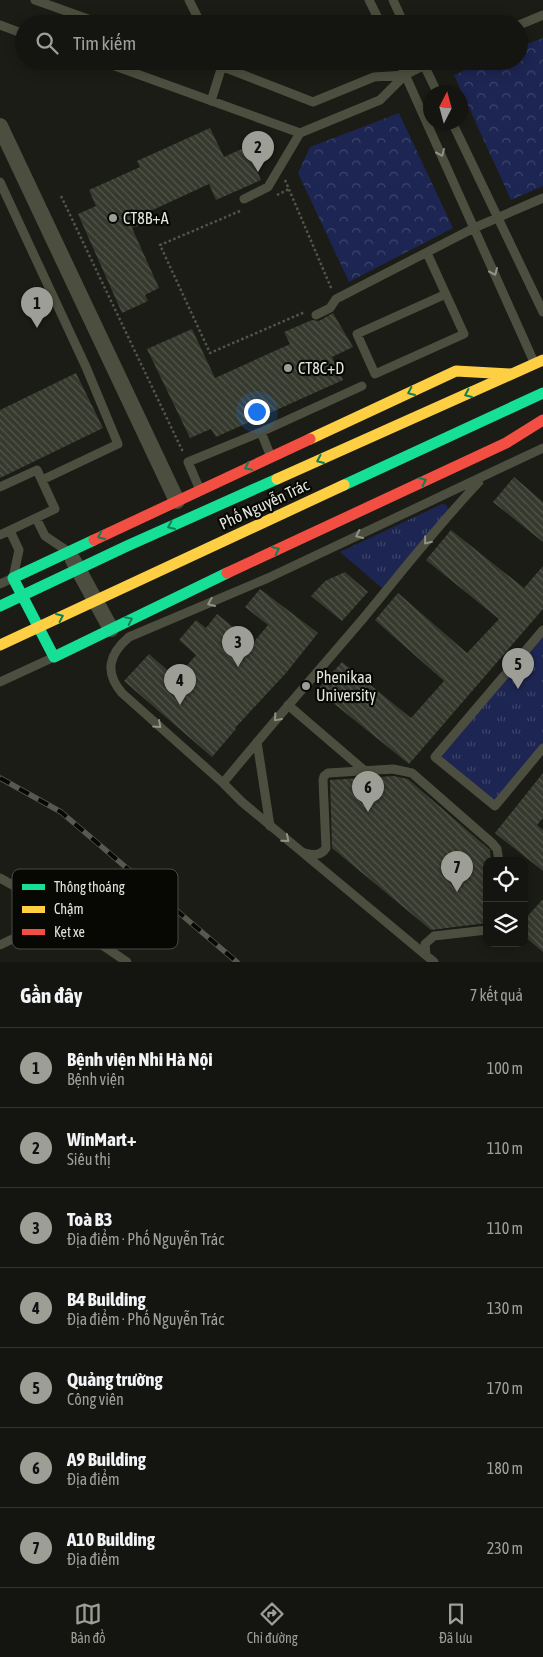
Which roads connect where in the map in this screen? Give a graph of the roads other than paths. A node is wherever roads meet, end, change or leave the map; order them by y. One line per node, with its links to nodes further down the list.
1 (35, 0): 5 (lane)
2 (189, 0): 6 (lane)
3 (369, 0): 7 (lane)
4 (393, 0): 8 (lane)
5 (77, 15)
6 (196, 15)
7 (376, 15)
8 (400, 15)
9 (543, 15): 10 (lane)
10 (528, 21)
11 (0, 25): 12 (lane)
12 (15, 31)
13 (126, 70): 21 (lane)
14 (219, 70): 21 (lane)
15 (236, 70): 19 (lane)
16 (402, 70): 19 (lane)
17 (412, 70): 19 (lane)
18 (426, 70): 20 (lane)
19 (405, 75): 24 (lane); 29 (lane, one-way to 29)
20 (434, 85)
21 (211, 101): 24 (lane)
22 (0, 126): 46 (street)
23 (456, 130): 28 (lane)
24 (300, 133): 27 (lane)
25 (0, 182): 43 (lane)
26 (543, 198): 28 (lane)
27 (245, 203)
28 (498, 217): 29 (lane); 33 (lane)
29 (474, 228): 30 (lane); 34 (lane, one-way to 34)
30 (427, 253): 31 (lane); 32 (lane)
31 (446, 294): 31 (lane)
32 (313, 312)
33 (543, 312)
34 (539, 362): 35 (main road, Phố Nguyễn Trác)
35 (512, 374): 41 (main road, Phố Nguyễn Trác, one-way to 41); 53 (main road, Phố Nguyễn Trác, one-way to 53)
36 (362, 386): 39 (lane)
37 (543, 393): 56 (main road, Phố Nguyễn Trác, one-way to 37)
38 (543, 420): 54 (main road, one-way to 38)
39 (261, 432): 41 (lane); 45 (lane)
40 (543, 448): 42 (lane)
41 (270, 456): 45 (main road, Phố Nguyễn Trác, one-way to 45)
42 (483, 478): 59 (lane, one-way to 59); 63 (lane, one-way to 63)
43 (42, 480): 44 (lane); 47 (lane)
44 (0, 487)
45 (201, 490): 46 (main road, Phố Nguyễn Trác)
46 (177, 501): 50 (main road, Phố Nguyễn Trác, one-way to 50)
47 (36, 518): 48 (lane); 50 (lane)
48 (10, 530): 49 (lane); 51 (lane)
49 (0, 535)
50 (69, 552): 51 (main road, Phố Nguyễn Trác); 54 (street)
51 (13, 578): 52 (lane); 57 (main road)
52 (0, 584)
53 (0, 606)
54 (111, 629): 57 (main road)
55 (543, 630): 61 (lane)
56 (0, 645)
57 (54, 657): 58 (lane)
58 (0, 682)
59 (288, 705): 60 (lane, one-way to 60); 62 (lane)
60 (256, 742): 63 (lane); 64 (lane)
61 (543, 748)
62 (365, 771): 65 (lane); 66 (lane)
63 (223, 783): 64 (lane)
64 (270, 826): 65 (lane, one-way to 65)
65 (301, 852): 73 (lane)
66 (498, 857)
67 (0, 878): 68 (lane)
68 (12, 886)
69 (483, 930): 73 (lane)
70 (12, 939): 71 (lane)
71 (0, 945)
72 (108, 949): 74 (lane)
73 (426, 955): 75 (lane)
74 (127, 962)
75 (434, 962)

